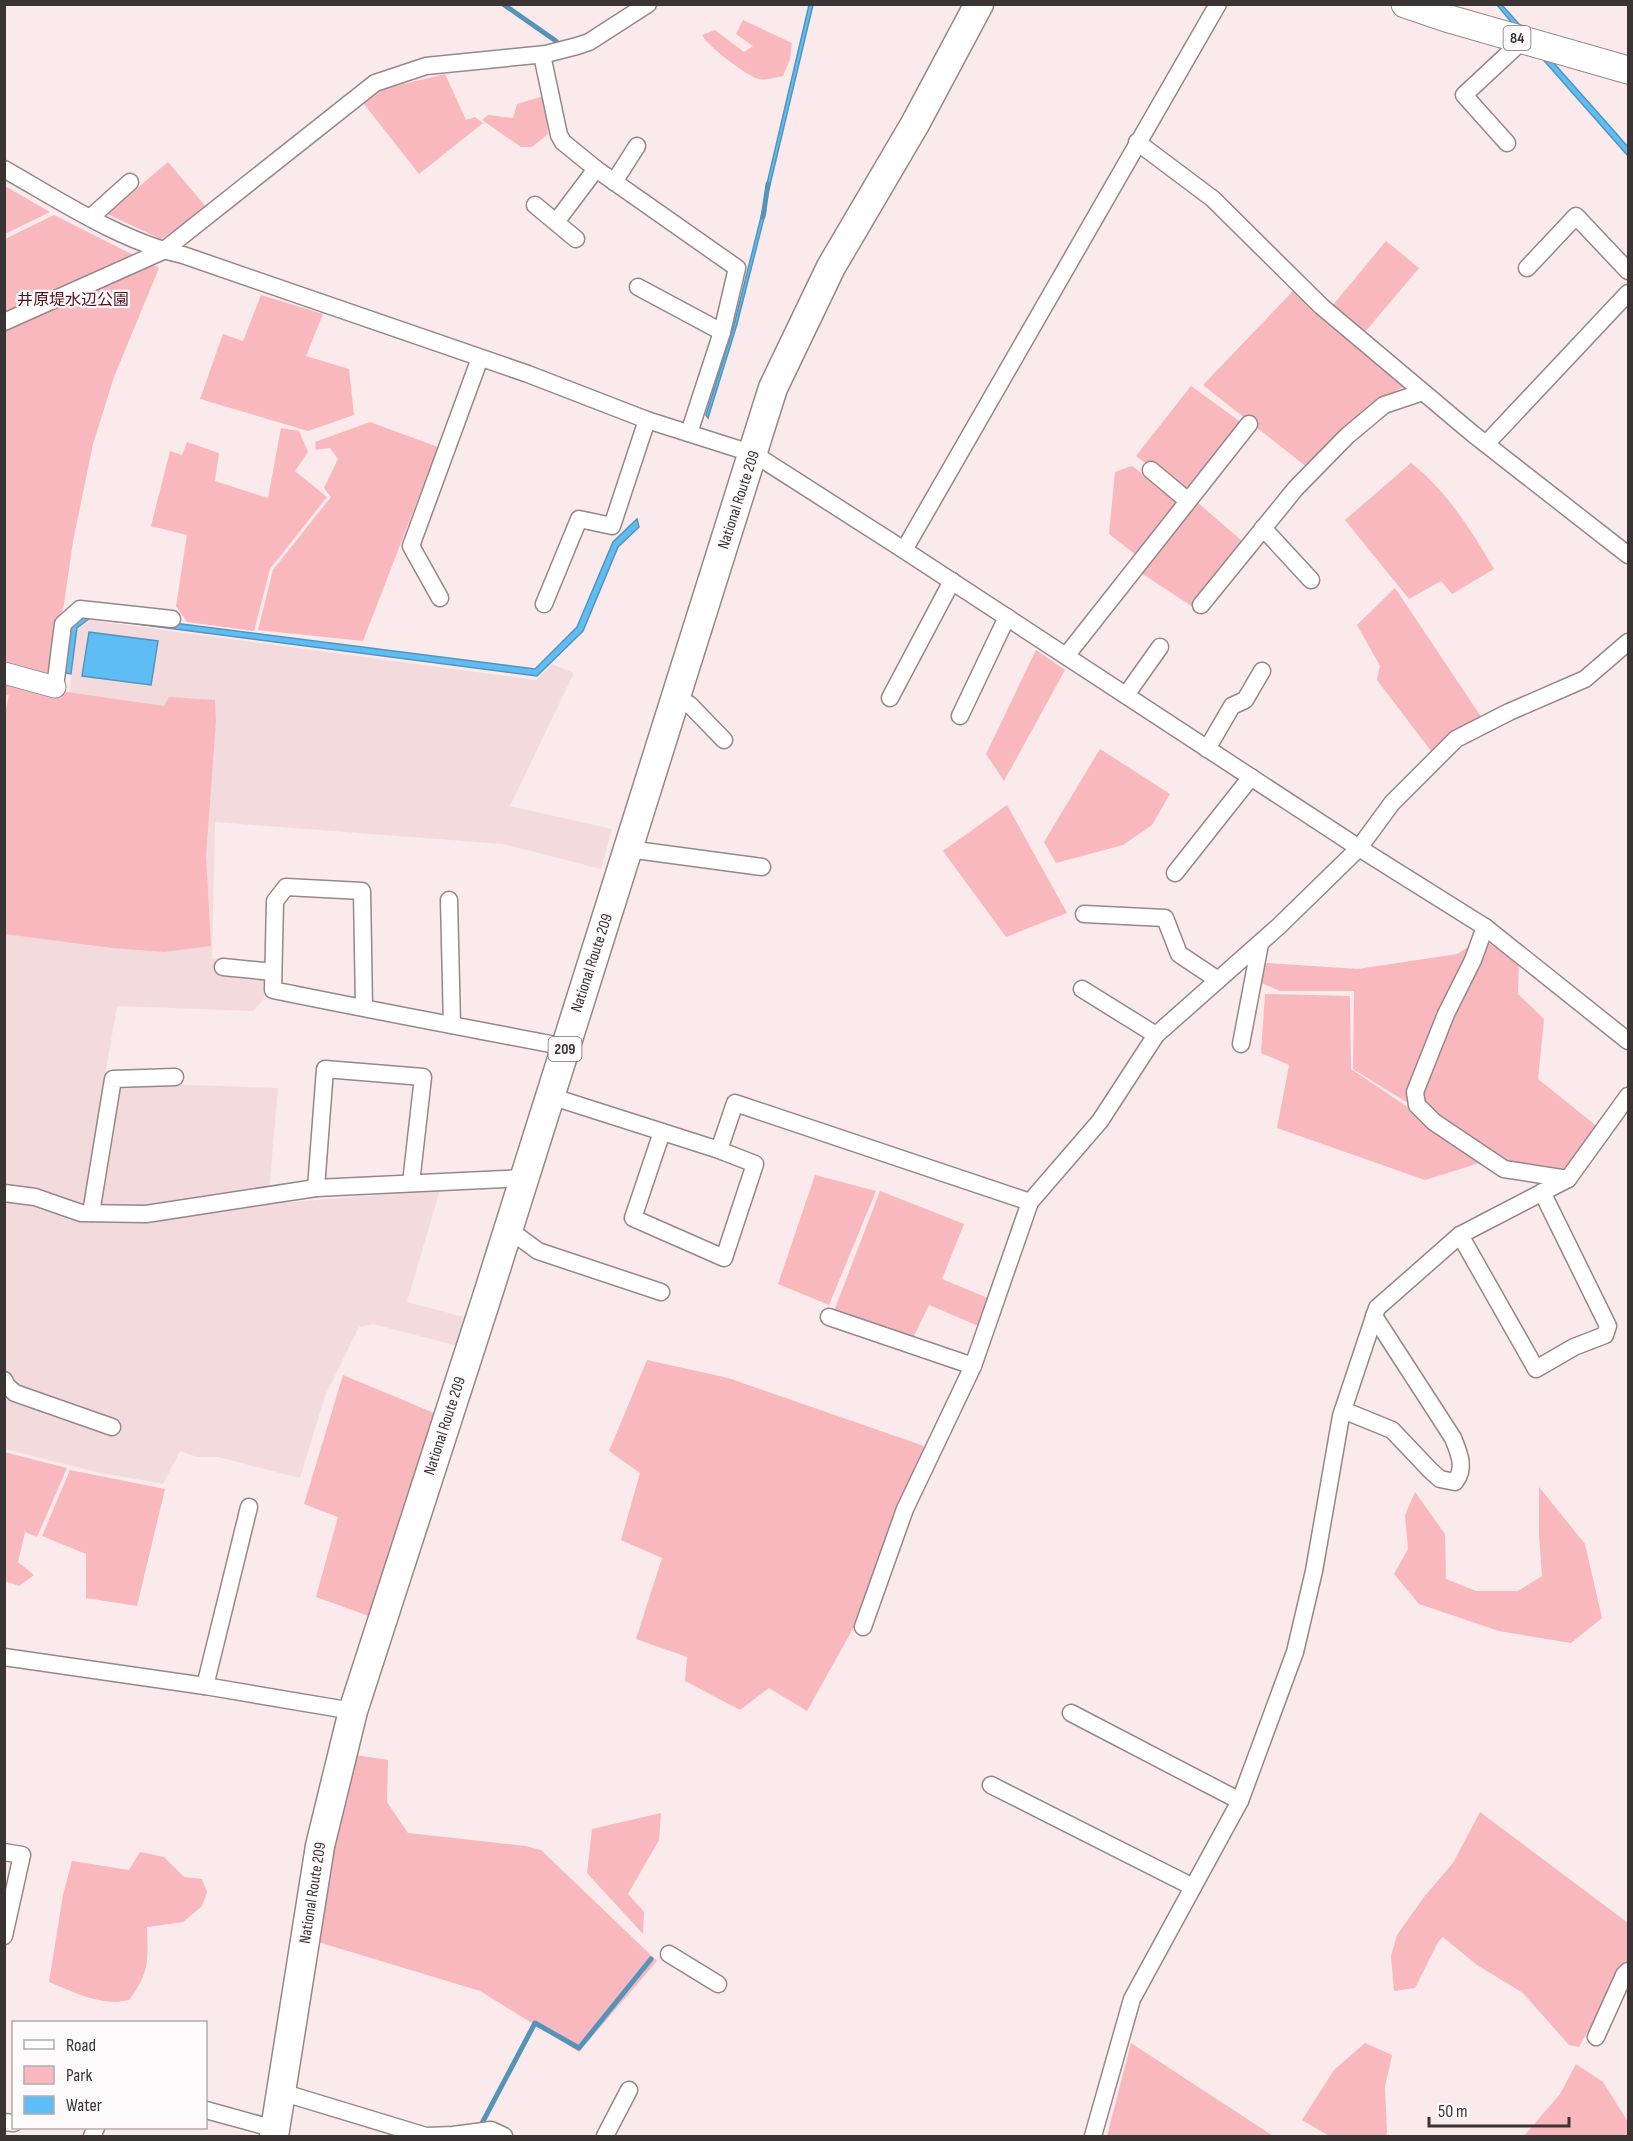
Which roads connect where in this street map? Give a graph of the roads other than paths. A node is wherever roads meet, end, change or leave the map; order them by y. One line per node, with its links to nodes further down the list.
1 (648, 4): 6 (street)
2 (979, 4): 32 (highway, National Route 209 / 209)
3 (1218, 4): 8 (street)
4 (1417, 6): 5 (main road, 84)
5 (1523, 40): 7 (main road, 84); 9 (street)
6 (542, 55): 12 (street); 19 (street)
7 (1629, 70)
8 (1137, 142): 27 (street); 36 (street)
9 (1507, 143)
10 (637, 146): 14 (street)
11 (4, 169): 16 (street)
12 (596, 170): 14 (street); 17 (street)
13 (130, 182): 16 (street)
14 (614, 182): 25 (street)
15 (535, 205): 17 (street)
16 (90, 218): 19 (street)
17 (556, 222): 18 (street)
18 (576, 239)
19 (163, 251): 24 (street); 26 (street)
20 (1527, 268): 21 (street)
21 (1629, 271)
22 (638, 287): 25 (street)
23 (1629, 293): 31 (street)
24 (4, 322)
25 (722, 332): 30 (street)
26 (480, 358): 28 (street); 40 (street)
27 (1423, 392): 31 (street); 35 (street)
28 (647, 420): 30 (street); 41 (street)
29 (1249, 424): 34 (street)
30 (689, 433): 32 (street)
31 (1486, 444): 37 (street)
32 (754, 454): 36 (street); 59 (highway, National Route 209 / 209)
33 (1151, 470): 34 (street)
34 (1188, 501): 47 (street)
35 (1263, 528): 38 (street); 42 (street)
36 (904, 550): 39 (street)
37 (1629, 555)
38 (1311, 580)
39 (952, 581): 43 (street); 52 (street)
40 (440, 598)
41 (544, 604)
42 (1201, 605)
43 (1007, 617): 47 (street); 54 (street)
44 (172, 619): 50 (street)
45 (1629, 642): 58 (street)
46 (1160, 647): 51 (street)
47 (1066, 656): 51 (street)
48 (1262, 671): 56 (street)
49 (4, 673): 50 (street)
50 (55, 687)
51 (1126, 695): 56 (street)
52 (890, 698)
53 (689, 704): 55 (street)
54 (960, 716)
55 (724, 740)
56 (1207, 749): 57 (street)
57 (1251, 777): 58 (street); 61 (street)
58 (1359, 848): 64 (street); 65 (street)
59 (628, 849): 60 (street); 75 (highway, National Route 209 / 209)
60 (762, 867)
61 (1175, 873)
62 (449, 900): 71 (street)
63 (1083, 914): 68 (street)
64 (1485, 927): 73 (street); 82 (street)
65 (1260, 944): 68 (street); 74 (street)
66 (223, 967): 67 (street)
67 (273, 972): 70 (street); 70 (street)
68 (1218, 980): 72 (street)
69 (1082, 989): 72 (street)
70 (364, 1008): 71 (street)
71 (452, 1025): 75 (street)
72 (1156, 1035): 87 (street)
73 (1629, 1041)
74 (1241, 1044)
75 (566, 1047): 77 (highway, National Route 209 / 209)
76 (175, 1077): 88 (street)
77 (550, 1096): 79 (street); 81 (highway, National Route 209 / 209)
78 (1629, 1096): 82 (street)
79 (662, 1132): 80 (street); 80 (street)
80 (719, 1150): 87 (street)
81 (524, 1178): 83 (street); 89 (highway, National Route 209 / 209)
82 (1568, 1179): 85 (street)
83 (411, 1184): 84 (street); 84 (street)
84 (316, 1188): 88 (street)
85 (1542, 1192): 90 (street); 90 (street)
86 (4, 1193): 88 (street)
87 (1030, 1202): 94 (street)
88 (91, 1213)
89 (508, 1229): 91 (street); 102 (highway, National Route 209 / 209)
90 (1460, 1235): 92 (street)
91 (661, 1292)
92 (1374, 1316): 96 (street); 96 (street)
93 (829, 1317): 94 (street)
94 (973, 1366): 99 (street)
95 (4, 1380): 97 (street)
96 (1343, 1410): 105 (street)
97 (112, 1428)
98 (249, 1507): 101 (street)
99 (863, 1627)
100 (4, 1657): 101 (street)
101 (205, 1686): 102 (street)
102 (353, 1711): 114 (highway, National Route 209 / 209)
103 (1071, 1713): 105 (street)
104 (992, 1785): 107 (street)
105 (1240, 1801): 107 (street)
106 (4, 1852): 108 (street)
107 (1193, 1887): 119 (street)
108 (5, 1937)
109 (669, 1954): 111 (street)
110 (1629, 1971): 112 (street)
111 (718, 1984)
112 (1596, 2037)
113 (629, 2090): 118 (street)
114 (281, 2092): 116 (highway, National Route 209 / 209); 117 (street)
115 (207, 2110): 116 (street)
116 (274, 2133)
117 (504, 2136)
118 (605, 2136)
119 (1092, 2136)

